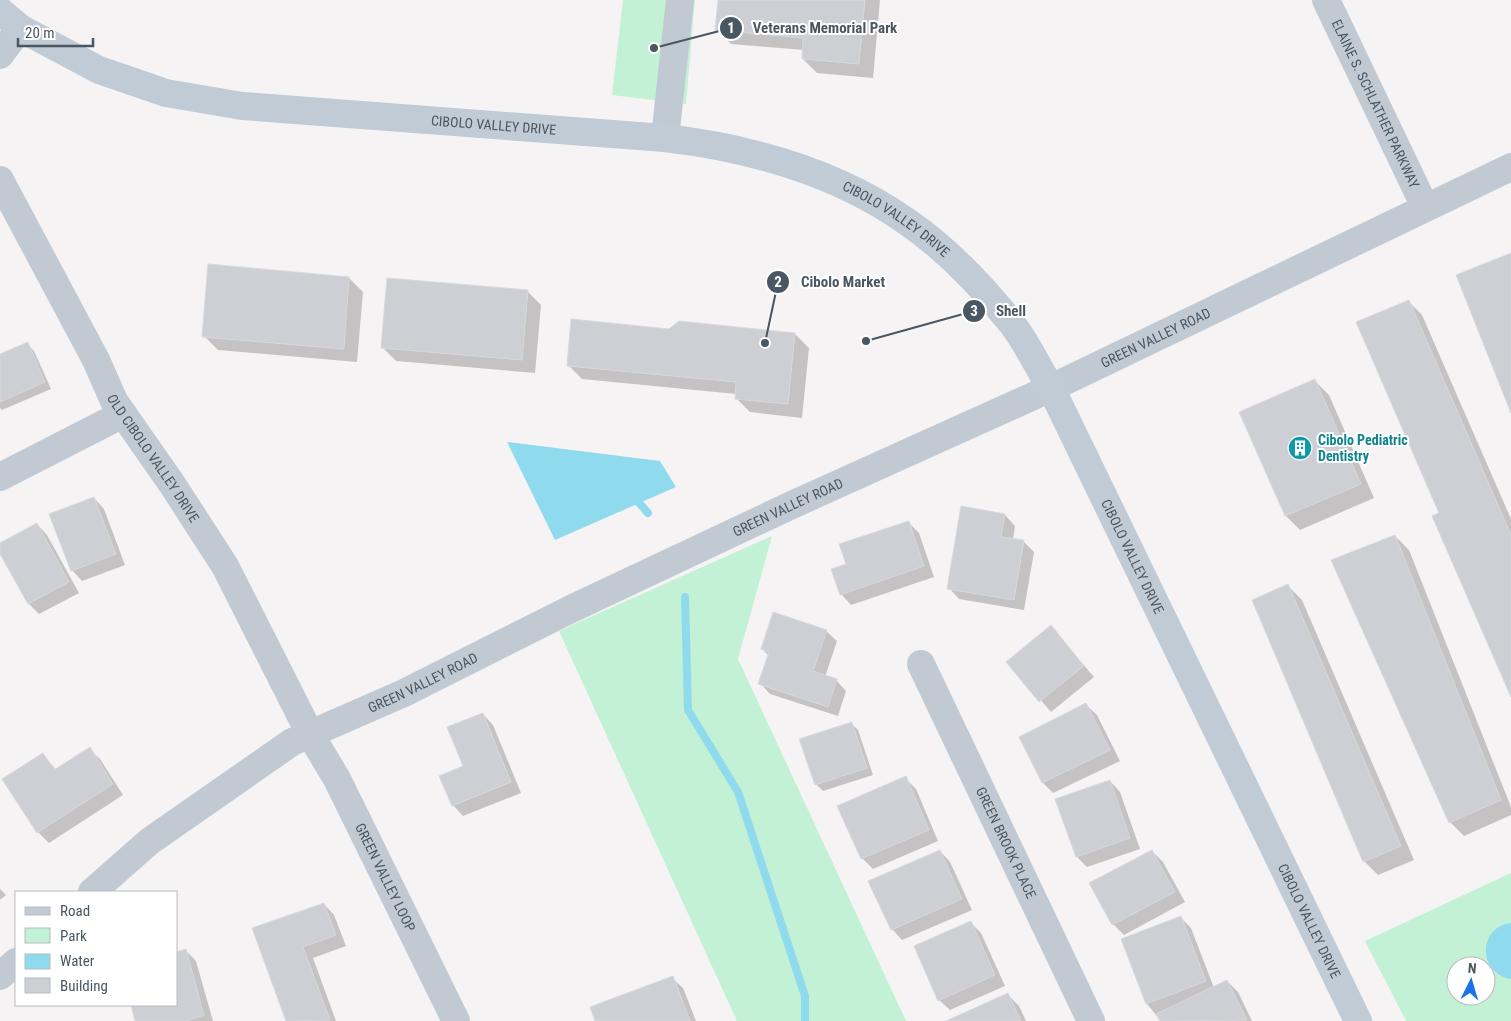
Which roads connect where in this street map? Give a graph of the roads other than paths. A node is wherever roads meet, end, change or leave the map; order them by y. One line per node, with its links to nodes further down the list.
1 (680, 0): 5 (street)
2 (1326, 0): 8 (street, ELAINE S. SCHLATHER PARKWAY)
3 (10, 20): 4 (street); 5 (main road, CIBOLO VALLEY DRIVE)
4 (0, 55)
5 (665, 138): 9 (main road, CIBOLO VALLEY DRIVE)
6 (1511, 167): 8 (street, GREEN VALLEY ROAD)
7 (0, 180): 10 (street, OLD CIBOLO VALLEY DRIVE)
8 (1426, 207): 9 (street, GREEN VALLEY ROAD)
9 (1051, 388): 13 (street, GREEN VALLEY ROAD); 19 (main road, CIBOLO VALLEY DRIVE)
10 (123, 414): 11 (street); 13 (street, OLD CIBOLO VALLEY DRIVE)
11 (0, 477)
12 (921, 664): 18 (street, GREEN BROOK PLACE)
13 (310, 734): 14 (street, GREEN VALLEY ROAD); 17 (street, GREEN VALLEY LOOP)
14 (93, 891)
15 (15, 963): 16 (street)
16 (0, 976)
17 (456, 1021)
18 (1091, 1021)
19 (1358, 1021)

